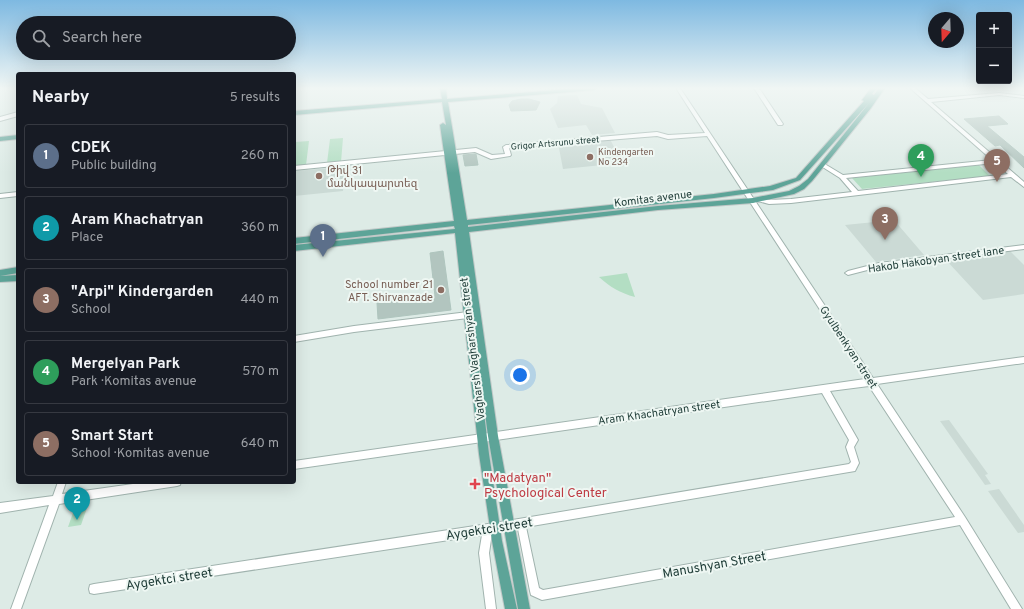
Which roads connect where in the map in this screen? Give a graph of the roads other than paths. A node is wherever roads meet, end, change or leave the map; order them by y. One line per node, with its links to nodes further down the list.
1 (444, 116): 13 (main road, Vagharsh Vagharshyan street)
2 (697, 116): 10 (street, Gyulbenkyan street)
3 (774, 116): 7 (street)
4 (852, 116): 20 (main road, Komitas avenue)
5 (862, 116): 15 (main road)
6 (945, 116): 14 (street)
7 (780, 124)
8 (16, 132): 9 (main road)
9 (0, 134)
10 (708, 134): 13 (street, Grigor Artsrunu street); 20 (street, Gyulbenkyan street)
11 (16, 137): 12 (main road)
12 (0, 139)
13 (449, 153): 16 (street, Grigor Artsrunu street); 26 (main road, Vagharsh Vagharshyan street)
14 (997, 161): 17 (street); 18 (street)
15 (823, 165): 18 (street); 25 (main road)
16 (296, 168)
17 (1013, 175): 19 (street); 21 (street, Komitas avenue)
18 (842, 177): 21 (street)
19 (1024, 185)
20 (745, 192): 24 (street, Gyulbenkyan street); 26 (main road, Komitas avenue)
21 (856, 193): 25 (street, Komitas avenue)
22 (16, 194): 23 (street)
23 (0, 196)
24 (751, 200): 25 (main road, Komitas avenue); 26 (main road, Komitas avenue); 38 (street, Gyulbenkyan street)
25 (760, 200)
26 (461, 227): 27 (main road, Komitas avenue); 29 (main road, Komitas avenue); 35 (main road, Vagharsh Vagharshyan street); 40 (main road, Vagharsh Vagharshyan street)
27 (296, 241)
28 (1024, 247): 32 (street, Hakob Hakobyan street lane)
29 (296, 248)
30 (16, 270): 31 (main road)
31 (0, 272)
32 (848, 273)
33 (16, 278): 34 (main road)
34 (0, 279)
35 (468, 315): 36 (street); 41 (main road, Vagharsh Vagharshyan street)
36 (296, 339)
37 (1024, 360): 38 (street, Aram Khachatryan street)
38 (871, 382): 39 (street, Aram Khachatryan street); 47 (street, Gyulbenkyan street)
39 (824, 389): 40 (street, Aram Khachatryan street); 48 (street, Aygektci street)
40 (493, 436): 41 (street, Aram Khachatryan street); 49 (main road, Vagharsh Vagharshyan street)
41 (482, 437): 42 (street, Aram Khachatryan street); 50 (main road, Vagharsh Vagharshyan street)
42 (296, 465)
43 (61, 484): 45 (street)
44 (164, 484): 45 (street)
45 (56, 500): 46 (street); 52 (street)
46 (0, 508)
47 (962, 520): 48 (street, Manushyan Street); 56 (street, Gyulbenkyan street)
48 (521, 523): 49 (street, Aygektci street)
49 (508, 525): 50 (street, Aygektci street); 55 (main road, Vagharsh Vagharshyan street)
50 (492, 528): 51 (street, Aygektci street); 53 (street); 54 (main road, Vagharsh Vagharshyan street)
51 (94, 589)
52 (16, 609)
53 (490, 609)
54 (511, 609)
55 (524, 609)
56 (1017, 609)

